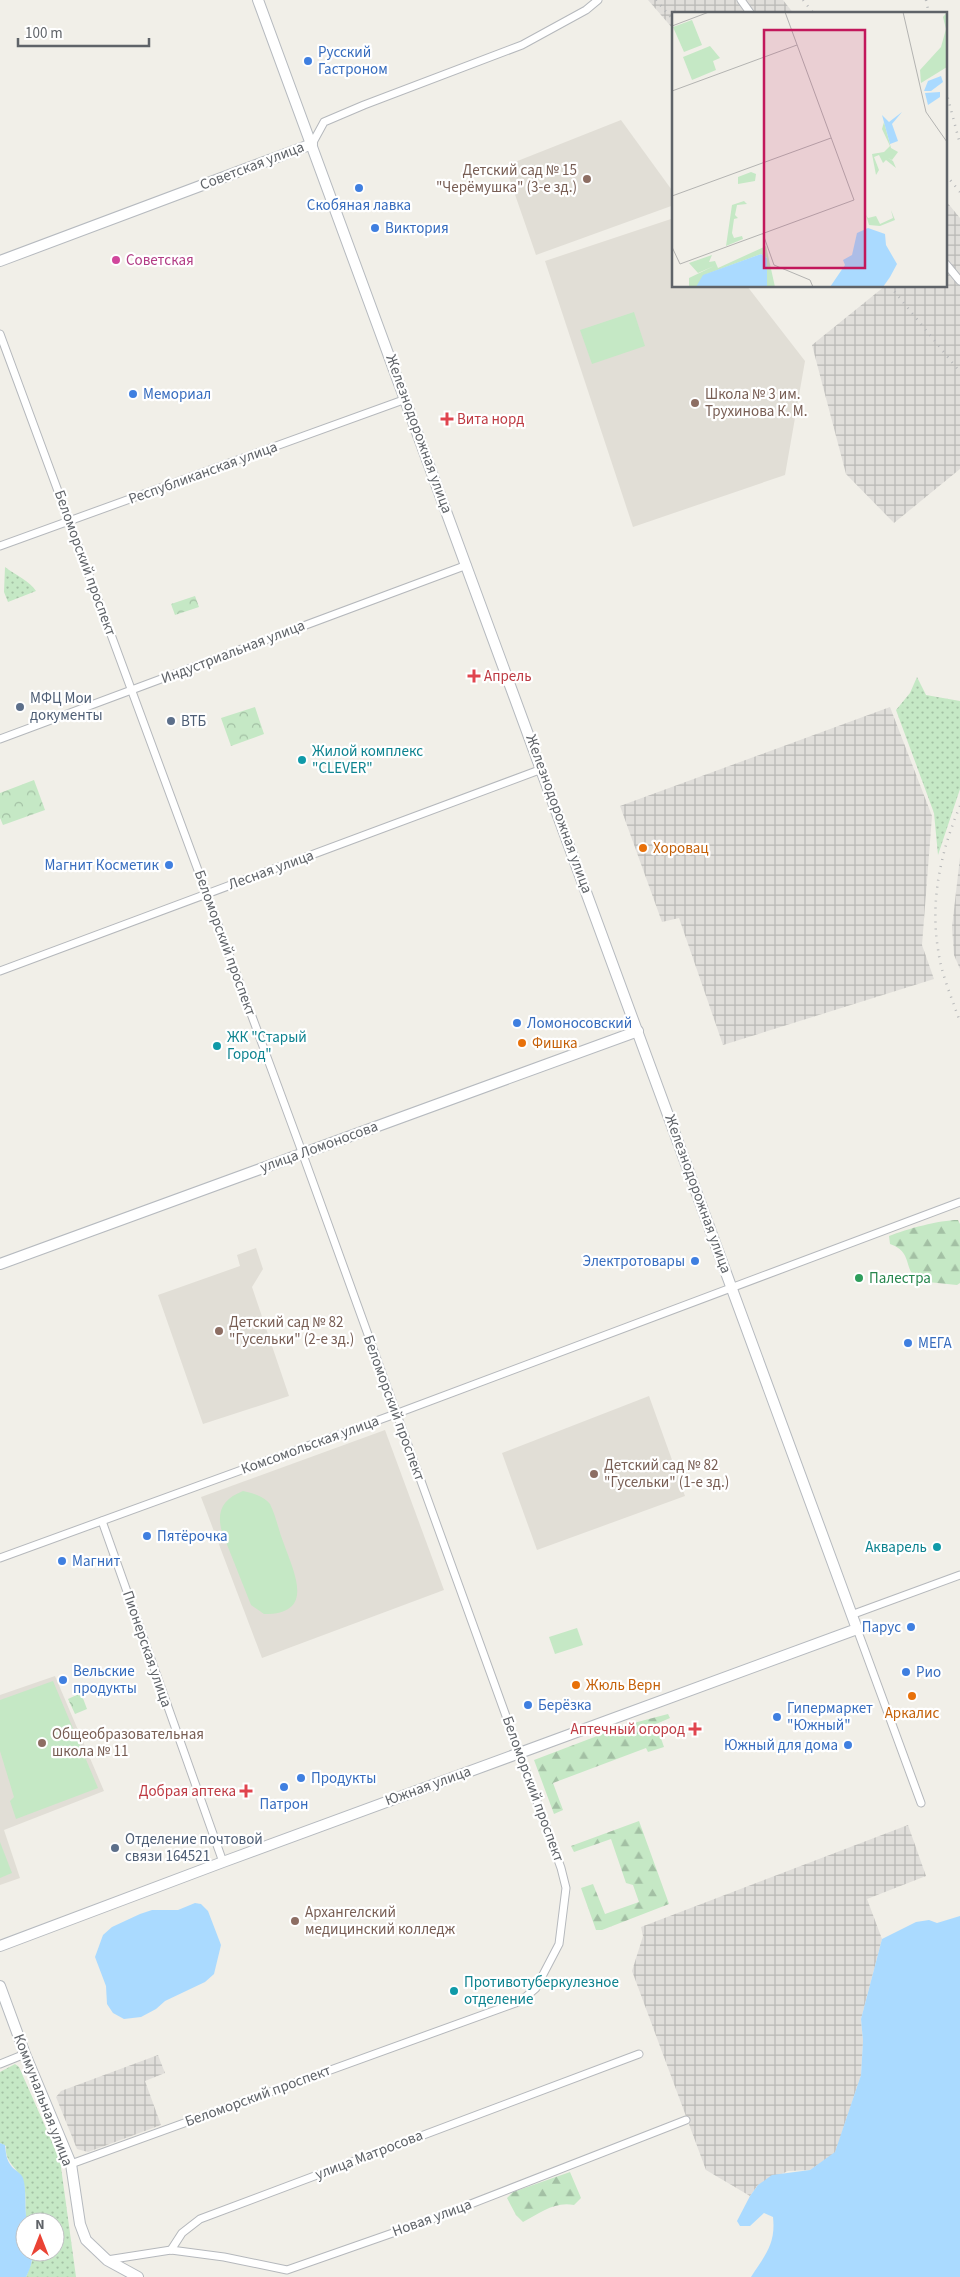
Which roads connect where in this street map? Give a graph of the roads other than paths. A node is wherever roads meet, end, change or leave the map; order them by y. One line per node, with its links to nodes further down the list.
1 (258, 0): 5 (main road, Железнодорожная улица)
2 (598, 0): 5 (street, Советская улица)
3 (740, 0): 4 (street)
4 (749, 12)
5 (312, 144): 6 (main road, Советская улица); 10 (main road, Железнодорожная улица)
6 (0, 261)
7 (948, 266): 8 (street)
8 (960, 281)
9 (0, 334): 11 (street, Беломорский проспект)
10 (406, 399): 11 (street, Республиканская улица); 13 (main road, Железнодорожная улица)
11 (69, 521): 12 (street, Республиканская улица); 14 (street, Беломорский проспект)
12 (0, 546)
13 (467, 565): 14 (street, Индустриальная улица); 16 (main road, Железнодорожная улица)
14 (132, 689): 15 (street, Индустриальная улица); 17 (street, Беломорский проспект)
15 (0, 739)
16 (542, 769): 17 (street, Лесная улица); 19 (main road, Железнодорожная улица)
17 (207, 894): 18 (street, Лесная улица); 20 (street, Беломорский проспект)
18 (0, 970)
19 (638, 1031): 20 (main road, улица Ломоносова); 23 (main road, Железнодорожная улица)
20 (302, 1153): 22 (main road, улица Ломоносова); 24 (street, Беломорский проспект)
21 (960, 1202): 23 (street, Комсомольская улица)
22 (0, 1264)
23 (732, 1288): 24 (street, Комсомольская улица); 28 (main road, Железнодорожная улица)
24 (398, 1413): 25 (street, Комсомольская улица); 30 (street, Беломорский проспект)
25 (102, 1521): 26 (street, Комсомольская улица); 32 (street, Пионерская улица)
26 (0, 1558)
27 (960, 1575): 28 (street)
28 (851, 1615): 29 (main road, Железнодорожная улица)
29 (856, 1629): 30 (main road, Южная улица); 31 (street)
30 (520, 1752): 32 (main road, Южная улица); 39 (street, Беломорский проспект)
31 (921, 1803)
32 (223, 1862): 33 (main road, Южная улица)
33 (0, 1946)
34 (0, 1986): 35 (main road, Коммунальная улица)
35 (25, 2054): 37 (street); 39 (main road, Коммунальная улица)
36 (639, 2054): 40 (street, улица Матросова)
37 (0, 2064)
38 (686, 2120): 40 (street, Новая улица)
39 (71, 2164): 41 (main road, Коммунальная улица)
40 (171, 2250): 41 (street)
41 (107, 2260): 42 (main road, Коммунальная улица)
42 (138, 2277)

